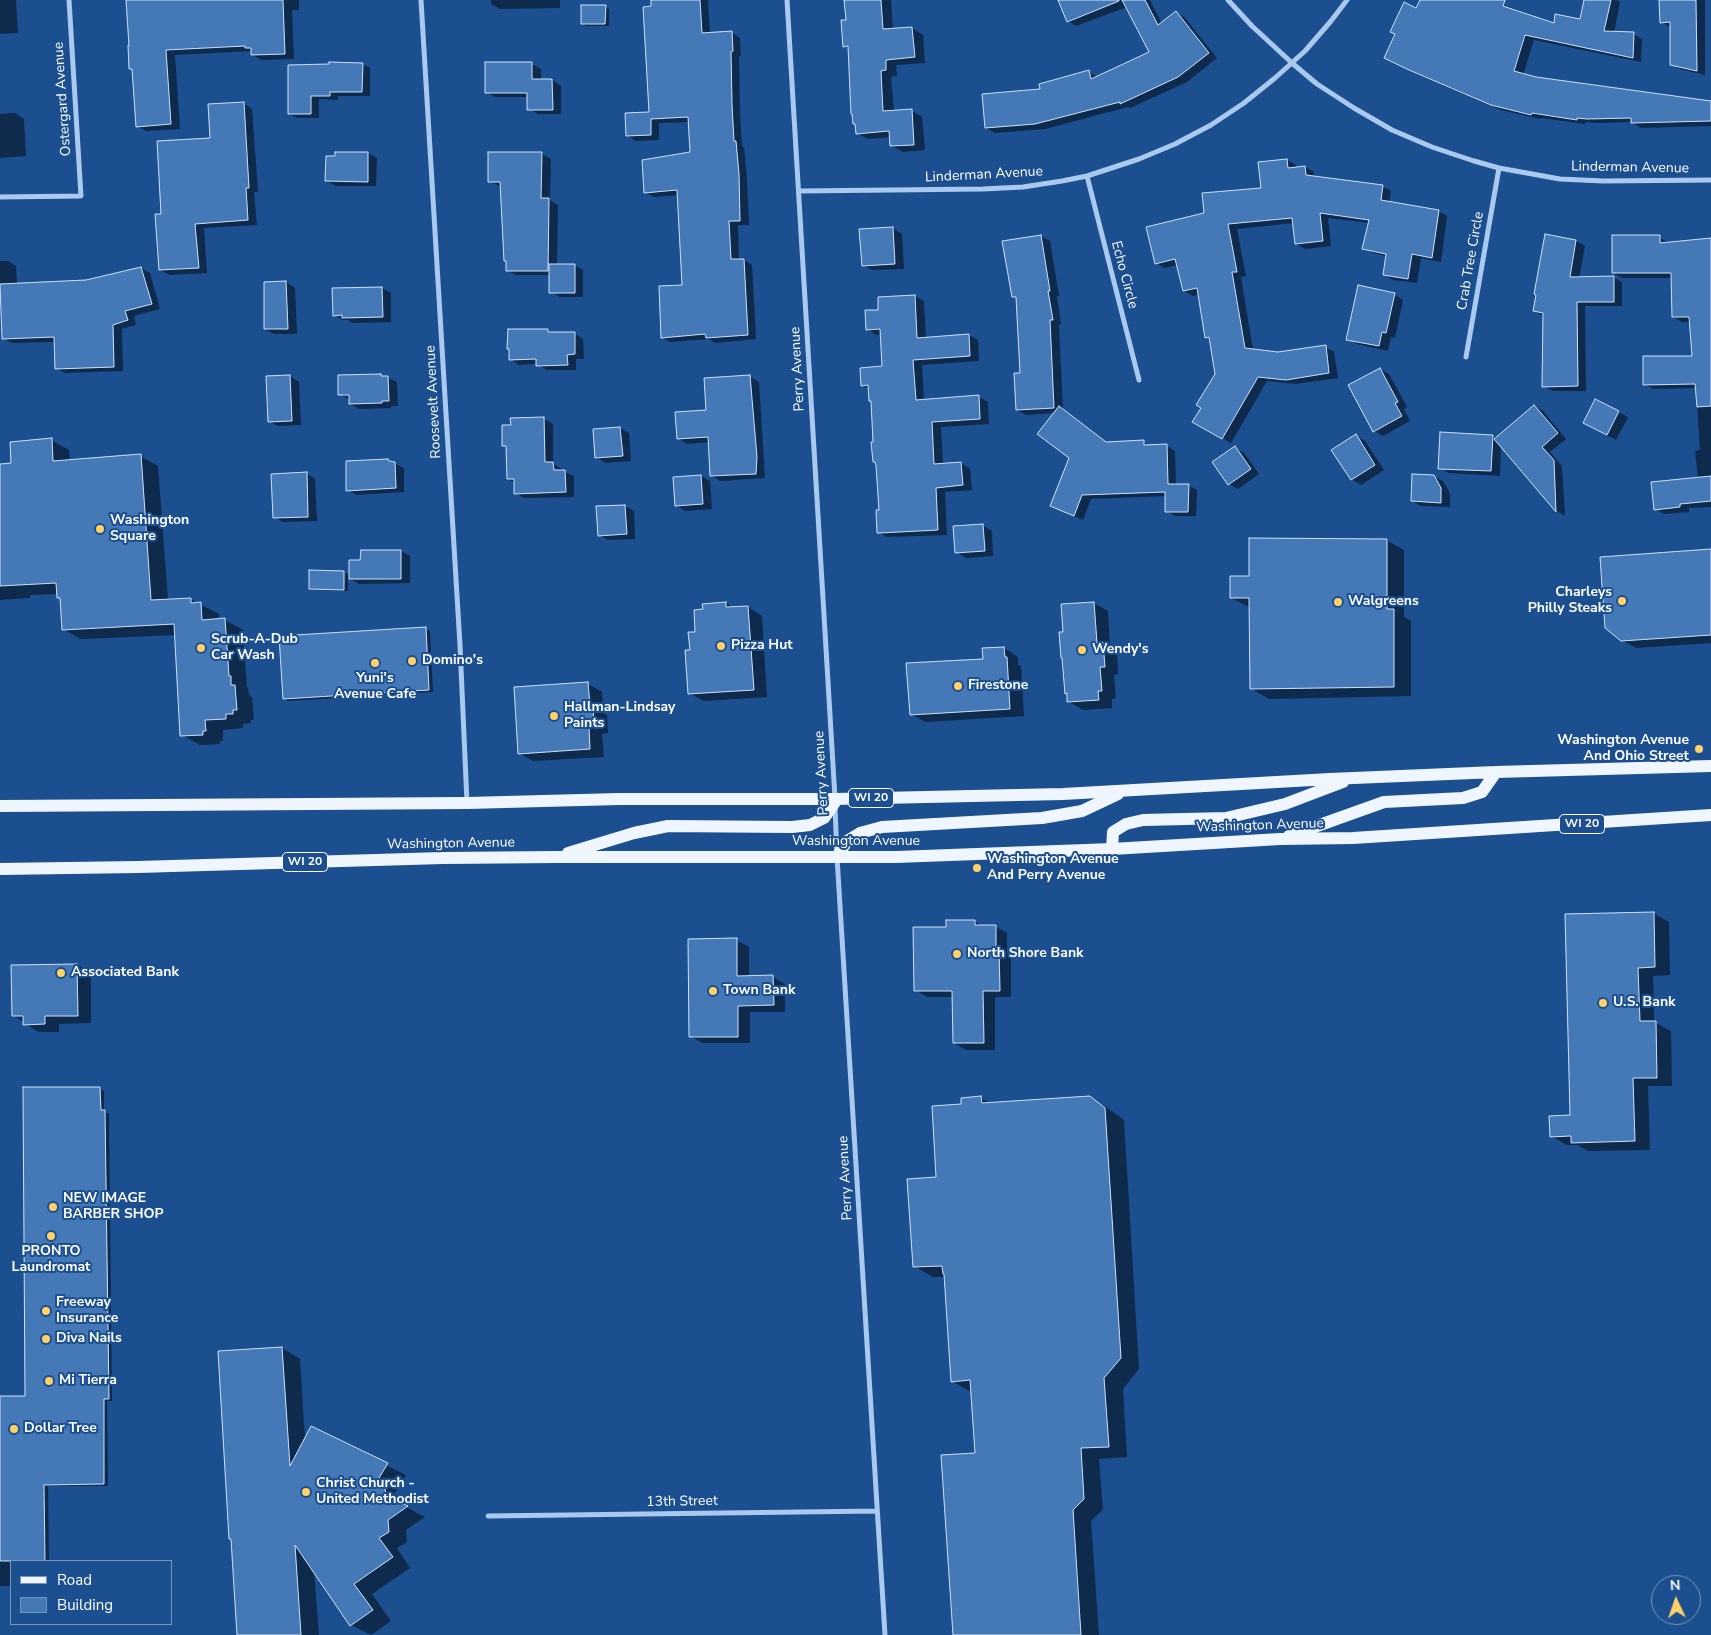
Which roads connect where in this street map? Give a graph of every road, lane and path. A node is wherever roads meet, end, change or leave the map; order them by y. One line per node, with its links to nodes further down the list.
1 (69, 0): 11 (street, Ostergard Avenue)
2 (421, 0): 19 (street, Roosevelt Avenue)
3 (787, 0): 10 (street, Perry Avenue)
4 (1228, 0): 6 (street)
5 (1347, 0): 6 (street)
6 (1292, 63): 7 (street, Linderman Avenue); 8 (street, Linderman Avenue)
7 (1499, 168): 9 (street, Linderman Avenue); 12 (street, Crab Tree Circle)
8 (1086, 176): 10 (street, Linderman Avenue); 13 (street, Echo Circle)
9 (1711, 180)
10 (799, 191): 18 (street, Perry Avenue)
11 (0, 197)
12 (1466, 358)
13 (1139, 380)
14 (1711, 766): 15 (main road, WI 20)
15 (1496, 772): 16 (main road, WI 20); 22 (main road)
16 (1354, 778): 17 (main road, WI 20); 23 (main road)
17 (1125, 791): 18 (main road, WI 20); 25 (main road)
18 (835, 800): 19 (main road, WI 20); 24 (main road); 25 (street, Perry Avenue)
19 (467, 803): 20 (main road, WI 20)
20 (0, 806)
21 (1711, 815): 22 (main road, Washington Avenue / WI 20)
22 (1280, 839): 23 (main road, Washington Avenue / WI 20)
23 (1112, 848): 25 (main road, Washington Avenue / WI 20)
24 (556, 857): 25 (main road, Washington Avenue / WI 20); 26 (main road, Washington Avenue / WI 20)
25 (837, 857): 27 (street, Perry Avenue)
26 (0, 869)
27 (877, 1511): 28 (street, 13th Street); 29 (street, Perry Avenue)
28 (488, 1516)
29 (885, 1635)

